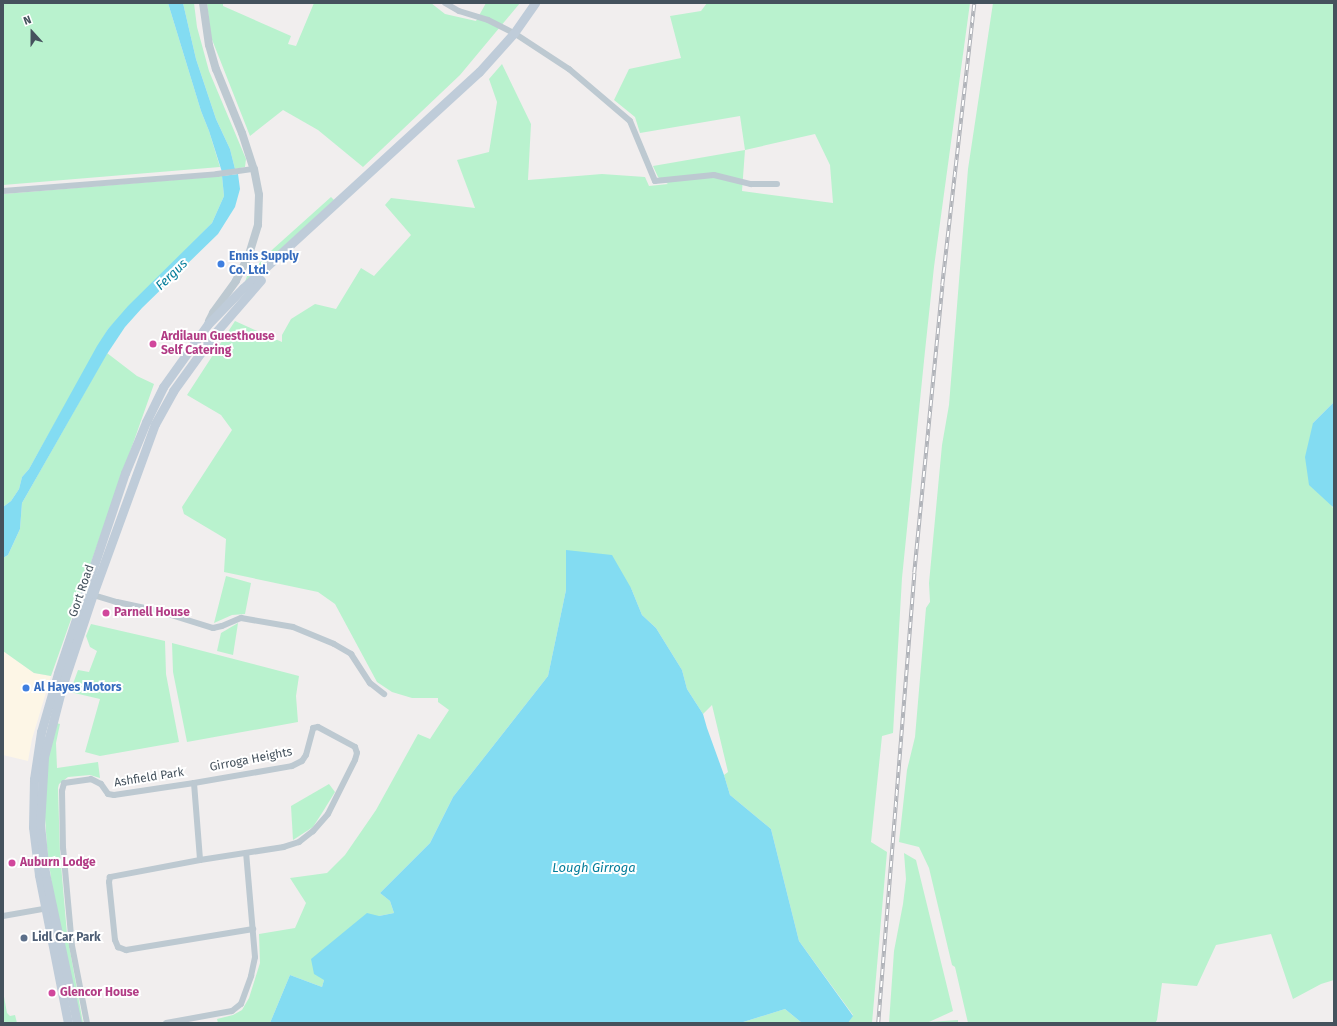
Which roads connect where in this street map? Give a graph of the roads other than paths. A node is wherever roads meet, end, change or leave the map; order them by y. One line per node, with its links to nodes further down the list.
1 (203, 3): 5 (street)
2 (445, 3): 4 (street)
3 (534, 3): 4 (main road, Gort Road)
4 (514, 33): 6 (street); 9 (main road, Gort Road)
5 (254, 169): 7 (street); 8 (street)
6 (777, 184)
7 (3, 191)
8 (236, 281): 9 (street); 10 (street)
9 (246, 291): 10 (main road); 11 (main road, Gort Road)
10 (208, 324): 11 (main road)
11 (89, 593): 12 (street); 16 (main road, Gort Road); 16 (main road, Gort Road)
12 (384, 694)
13 (194, 783): 14 (street, Girroga Heights); 15 (street, Ashfield Park); 21 (street, Ashfield Park)
14 (246, 853): 15 (street); 18 (street)
15 (200, 860): 18 (street)
16 (48, 908): 17 (street); 19 (main road, Gort Road); 20 (main road, Gort Road)
17 (3, 916)
18 (253, 929): 22 (street)
19 (68, 1023)
20 (77, 1023)
21 (87, 1023)
22 (166, 1023)

